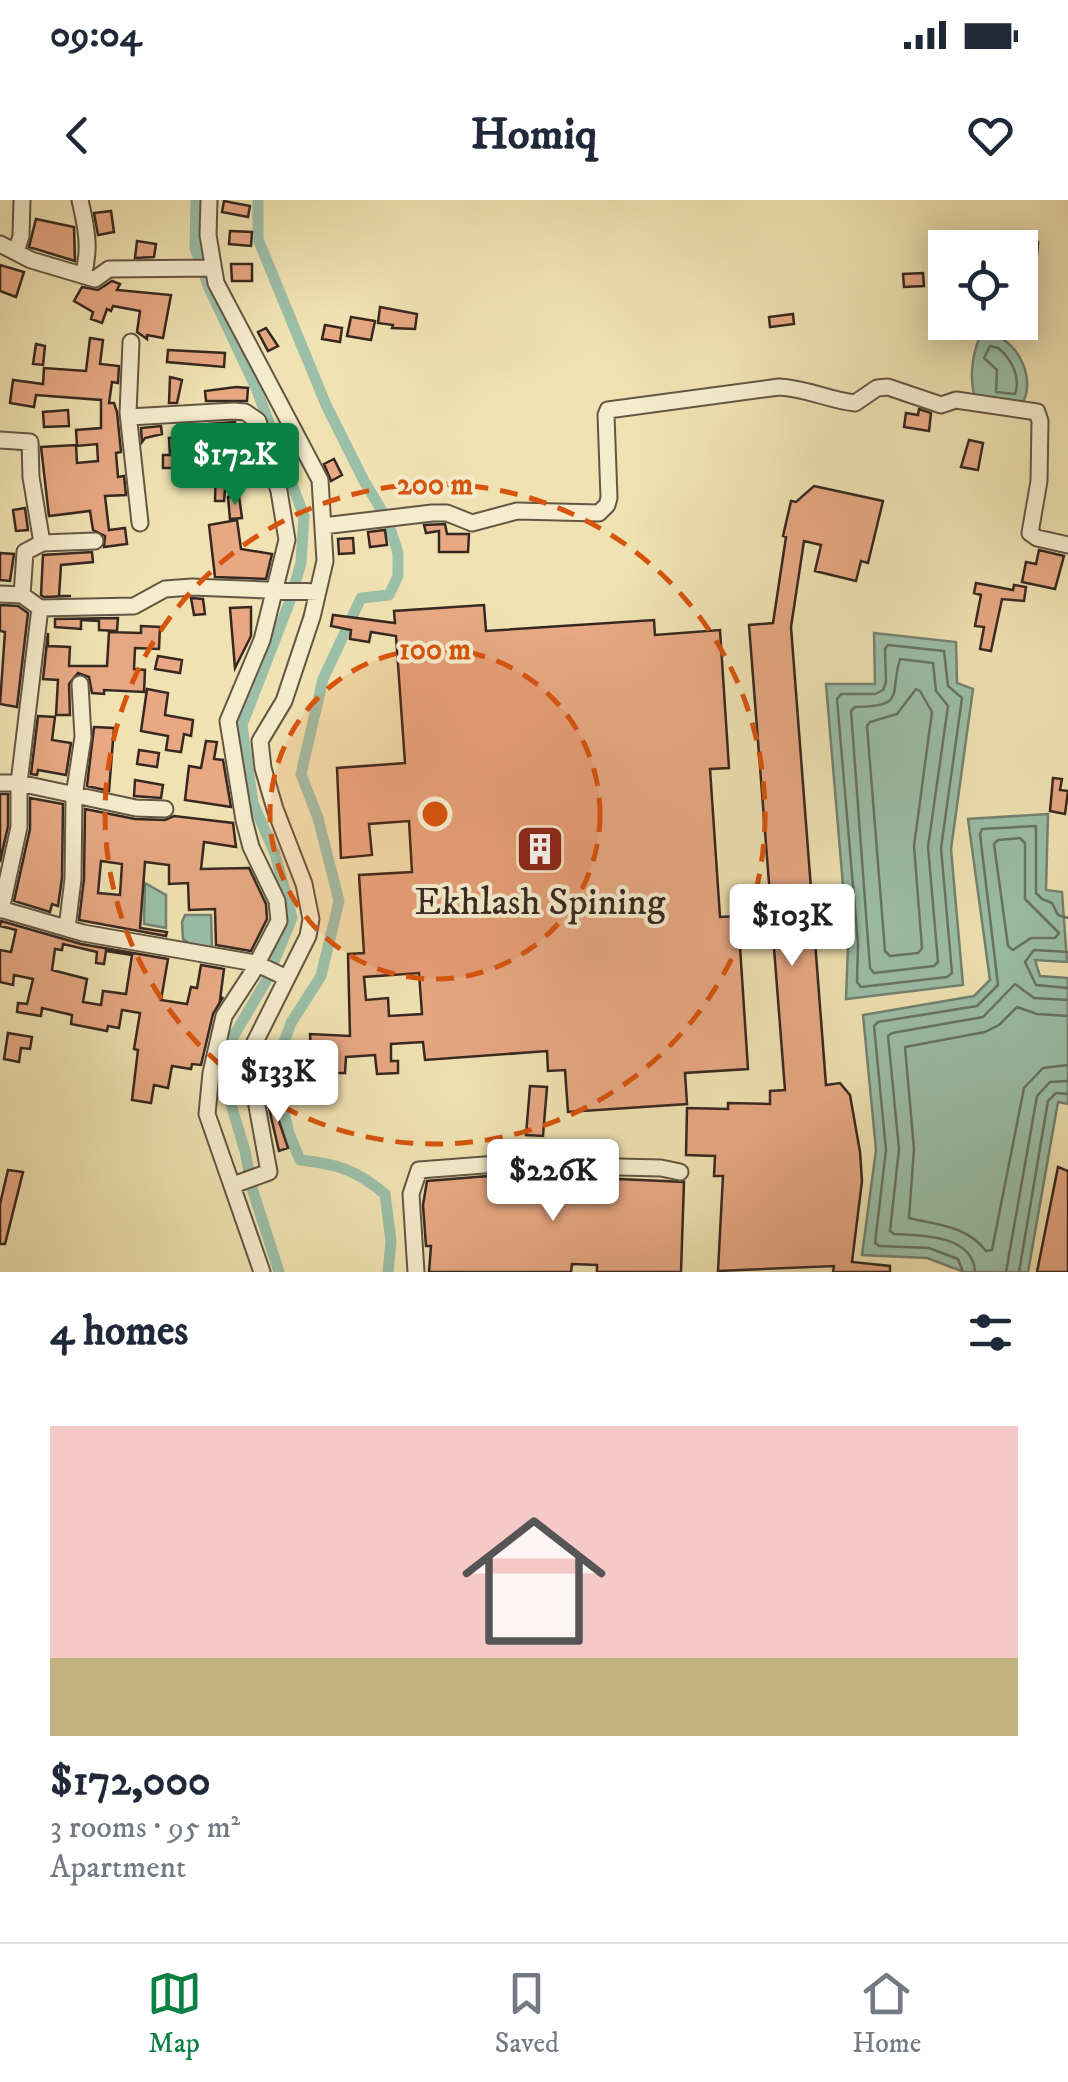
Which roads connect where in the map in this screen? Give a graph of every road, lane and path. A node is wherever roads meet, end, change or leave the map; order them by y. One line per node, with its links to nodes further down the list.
1 (22, 200): 5 (street)
2 (80, 200): 7 (street)
3 (209, 200): 6 (street)
4 (0, 244): 5 (street)
5 (16, 252): 7 (street)
6 (213, 268): 7 (street); 12 (street)
7 (83, 275)
8 (132, 342): 9 (street)
9 (129, 417): 11 (street); 16 (street)
10 (0, 440): 14 (street)
11 (140, 523)
12 (323, 526): 15 (street); 17 (street)
13 (96, 540): 14 (street)
14 (42, 543): 19 (street)
15 (1068, 544)
16 (276, 590): 17 (street); 20 (street); 28 (street)
17 (318, 592): 29 (street)
18 (0, 594): 19 (street)
19 (22, 595): 20 (street)
20 (40, 608): 23 (street)
21 (80, 684): 24 (street)
22 (0, 783): 23 (street)
23 (19, 783): 24 (street); 26 (street)
24 (74, 796): 25 (street); 27 (street)
25 (165, 810)
26 (1, 909): 27 (street)
27 (67, 928): 28 (street)
28 (258, 963): 29 (street); 31 (street)
29 (286, 978): 31 (street)
30 (680, 1172): 33 (street)
31 (233, 1185): 32 (street)
32 (262, 1272)
33 (416, 1272)

